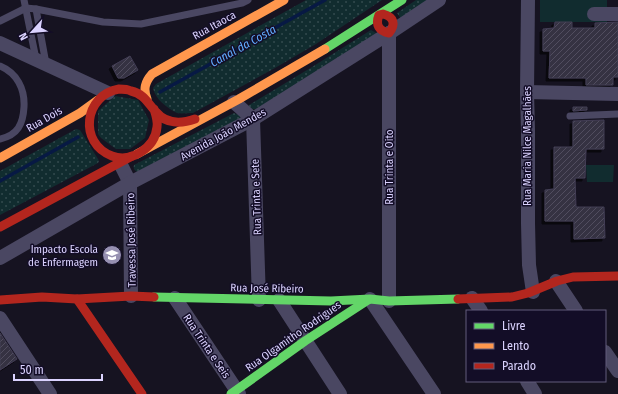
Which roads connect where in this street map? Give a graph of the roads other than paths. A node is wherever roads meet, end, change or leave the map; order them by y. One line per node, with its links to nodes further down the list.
1 (24, 0): 7 (lane)
2 (248, 0): 8 (lane)
3 (284, 0): 17 (main road, Rua Itaoca)
4 (402, 0): 13 (main road, Avenida João Mendes)
5 (439, 0): 13 (street, Avenida João Mendes)
6 (528, 0): 18 (street, Rua Maria Nilce Magalhães)
7 (26, 8): 8 (lane); 12 (lane); 15 (lane)
8 (36, 9): 15 (lane)
9 (594, 14): 10 (street)
10 (618, 14)
11 (379, 15): 13 (main road, Avenida João Mendes)
12 (0, 21)
13 (385, 25): 22 (main road, Avenida João Mendes); 27 (street, Avenida João Mendes); 45 (street, Rua Trinta e Oito)
14 (0, 43): 15 (street)
15 (41, 62): 19 (street)
16 (0, 66): 28 (lane)
17 (155, 72): 19 (main road, Rua Dois); 21 (main road)
18 (527, 92): 20 (street); 36 (street, Rua Maria Nilce Magalhães)
19 (107, 94): 21 (main road); 29 (main road, Rua Dois); 30 (main road)
20 (618, 94)
21 (147, 99): 23 (main road)
22 (234, 102): 24 (main road, Avenida João Mendes); 27 (street)
23 (154, 109): 24 (main road); 30 (main road)
24 (217, 112): 30 (main road, Avenida João Mendes)
25 (618, 114): 26 (lane)
26 (570, 116)
27 (253, 119): 31 (street, Avenida João Mendes); 43 (street, Rua Trinta e Sete)
28 (0, 139)
29 (0, 158)
30 (130, 158): 31 (street, Travessa José Ribeiro); 32 (main road, Avenida João Mendes)
31 (130, 183): 33 (street, Avenida João Mendes); 37 (street, Travessa José Ribeiro)
32 (0, 227)
33 (0, 258)
34 (618, 276): 35 (main road, Rua José Ribeiro)
35 (556, 281): 36 (main road, Rua José Ribeiro); 47 (street)
36 (533, 292): 40 (main road, Rua José Ribeiro)
37 (131, 296): 38 (main road, Rua José Ribeiro); 39 (main road, Rua José Ribeiro)
38 (77, 298): 42 (main road, Rua José Ribeiro); 55 (main road)
39 (175, 298): 43 (main road, Rua José Ribeiro); 53 (street, Rua Trinta e Seis)
40 (472, 298): 45 (main road, Rua José Ribeiro); 46 (street)
41 (370, 299): 44 (main road, Rua José Ribeiro); 45 (main road, Rua José Ribeiro); 49 (main road, Rua Olgamitho Rodrigues); 57 (street)
42 (0, 300)
43 (259, 300): 44 (main road, Rua José Ribeiro)
44 (279, 300): 49 (street)
45 (389, 301)
46 (480, 310)
47 (575, 310)
48 (0, 318): 54 (street)
49 (305, 341): 53 (main road, Rua Olgamitho Rodrigues); 56 (street)
50 (606, 353): 51 (street)
51 (618, 371)
52 (528, 382): 58 (street)
53 (236, 393)
54 (50, 394)
55 (142, 394)
56 (340, 394)
57 (434, 394)
58 (535, 394)

